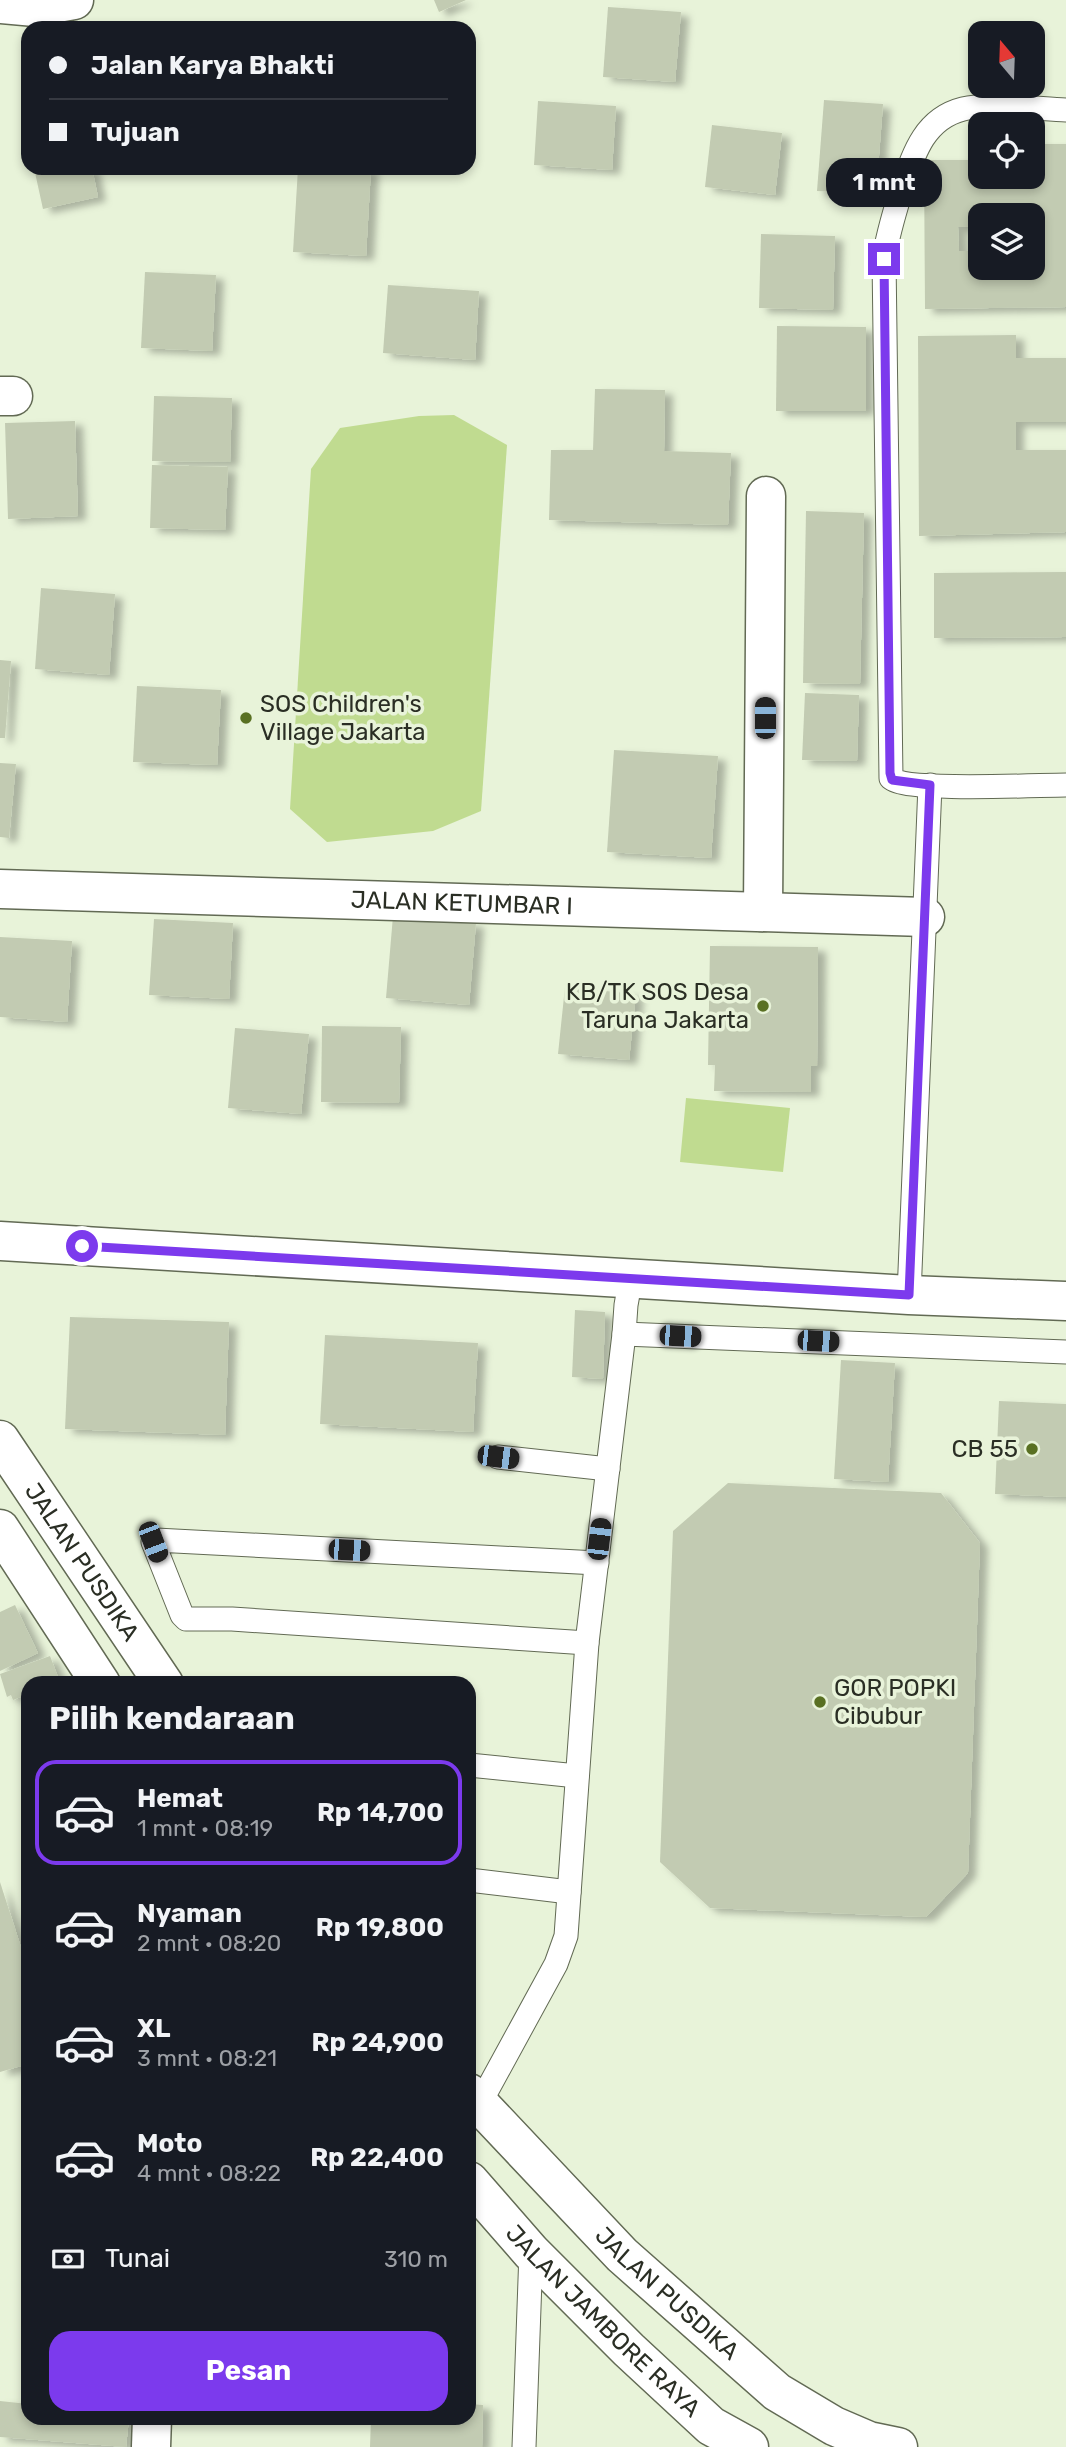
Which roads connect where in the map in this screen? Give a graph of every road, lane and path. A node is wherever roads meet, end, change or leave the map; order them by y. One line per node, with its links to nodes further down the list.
1 (74, 0): 2 (street)
2 (0, 4)
3 (1066, 110): 5 (lane)
4 (766, 496): 8 (street)
5 (930, 785): 6 (lane); 9 (lane)
6 (1066, 785)
7 (0, 889): 8 (street, JALAN KETUMBAR I)
8 (764, 912): 9 (street, JALAN KETUMBAR I)
9 (925, 917): 12 (lane)
10 (0, 1241): 11 (street)
11 (631, 1277): 12 (street); 14 (lane)
12 (909, 1295): 13 (street)
13 (1066, 1301)
14 (624, 1334): 15 (lane); 18 (lane)
15 (1066, 1352)
16 (0, 1440): 23 (street, JALAN PUSDIKA)
17 (498, 1457): 18 (lane)
18 (608, 1469): 20 (lane)
19 (0, 1529): 22 (street)
20 (597, 1563): 21 (lane); 21 (lane)
21 (587, 1643): 25 (lane)
22 (96, 1676)
23 (159, 1676)
24 (476, 1766): 25 (lane)
25 (577, 1776): 27 (lane)
26 (476, 1881): 27 (lane)
27 (569, 1892): 28 (lane)
28 (476, 2096)
29 (476, 2101): 36 (street, JALAN PUSDIKA)
30 (476, 2189): 31 (street, JALAN JAMBORE RAYA)
31 (531, 2252): 34 (lane); 35 (street, JALAN JAMBORE RAYA)
32 (152, 2425): 33 (street)
33 (151, 2447)
34 (524, 2447)
35 (749, 2447)
36 (898, 2447)

